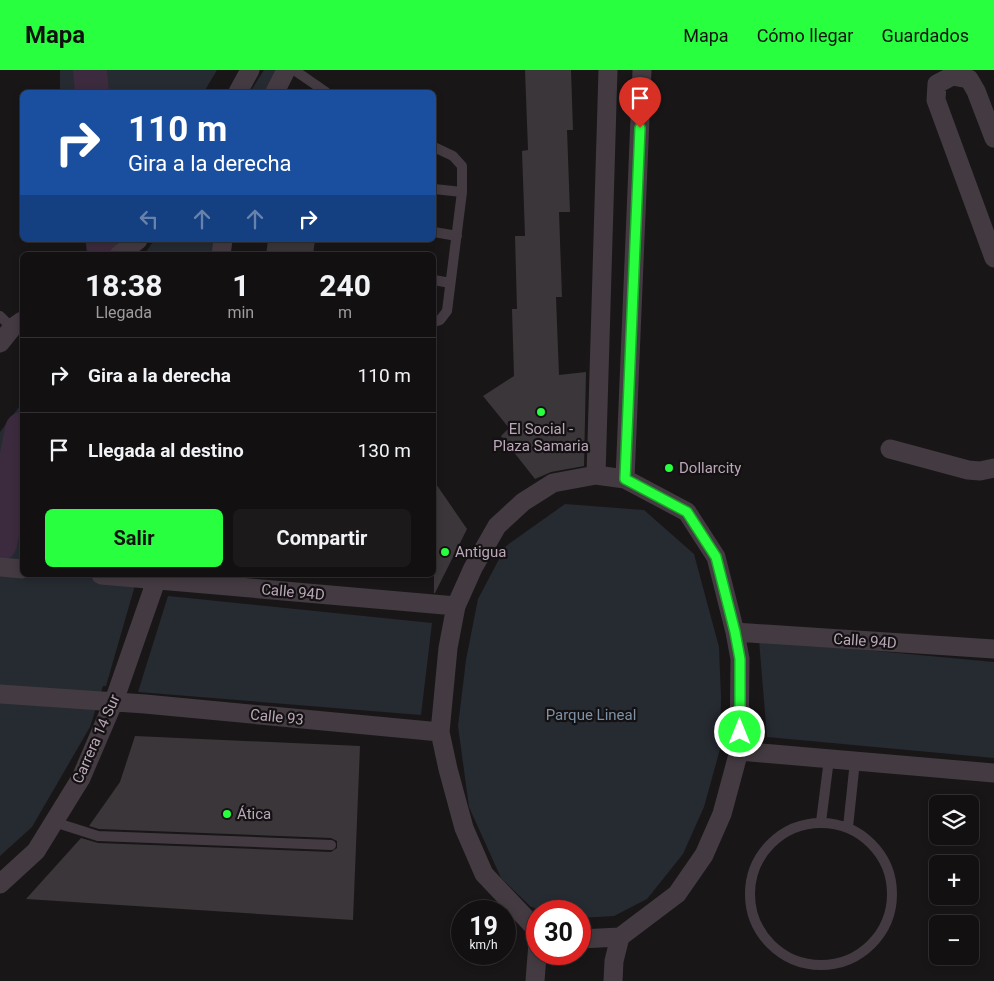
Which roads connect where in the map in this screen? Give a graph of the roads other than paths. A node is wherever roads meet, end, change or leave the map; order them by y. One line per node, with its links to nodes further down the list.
1 (250, 70): 6 (street)
2 (286, 70): 7 (street)
3 (294, 70): 8 (lane)
4 (608, 70): 24 (street)
5 (642, 70): 25 (street)
6 (239, 90)
7 (276, 90)
8 (323, 90)
9 (994, 138): 13 (street)
10 (436, 148): 12 (lane)
11 (436, 188): 12 (lane)
12 (462, 192): 15 (lane)
13 (988, 222): 16 (street)
14 (436, 232): 15 (lane)
15 (456, 236): 18 (lane)
16 (994, 258)
17 (436, 280): 18 (lane)
18 (450, 283): 19 (lane)
19 (436, 321)
20 (12, 322): 21 (street)
21 (0, 343)
22 (890, 450): 23 (street)
23 (994, 468)
24 (596, 475): 25 (street); 27 (street)
25 (625, 479): 28 (street)
26 (157, 577): 27 (street, Calle 94D); 31 (street, Carrera 14 Sur)
27 (456, 606): 32 (street)
28 (735, 632): 29 (street, Calle 94D); 33 (street)
29 (994, 650)
30 (0, 694): 31 (street)
31 (114, 701): 32 (street, Calle 93); 37 (street, Carrera 14 Sur)
32 (440, 732): 42 (street)
33 (739, 751): 34 (street); 43 (street)
34 (829, 759): 35 (street); 38 (lane)
35 (855, 761): 36 (street); 39 (lane)
36 (994, 772)
37 (54, 822): 40 (lane); 41 (street, Carrera 14 Sur)
38 (821, 822): 39 (lane); 39 (lane)
39 (848, 827)
40 (331, 846)
41 (0, 884)
42 (526, 918)
43 (620, 938): 44 (street); 47 (street)
44 (591, 939)
45 (536, 965): 46 (street)
46 (535, 981)
47 (613, 981)

